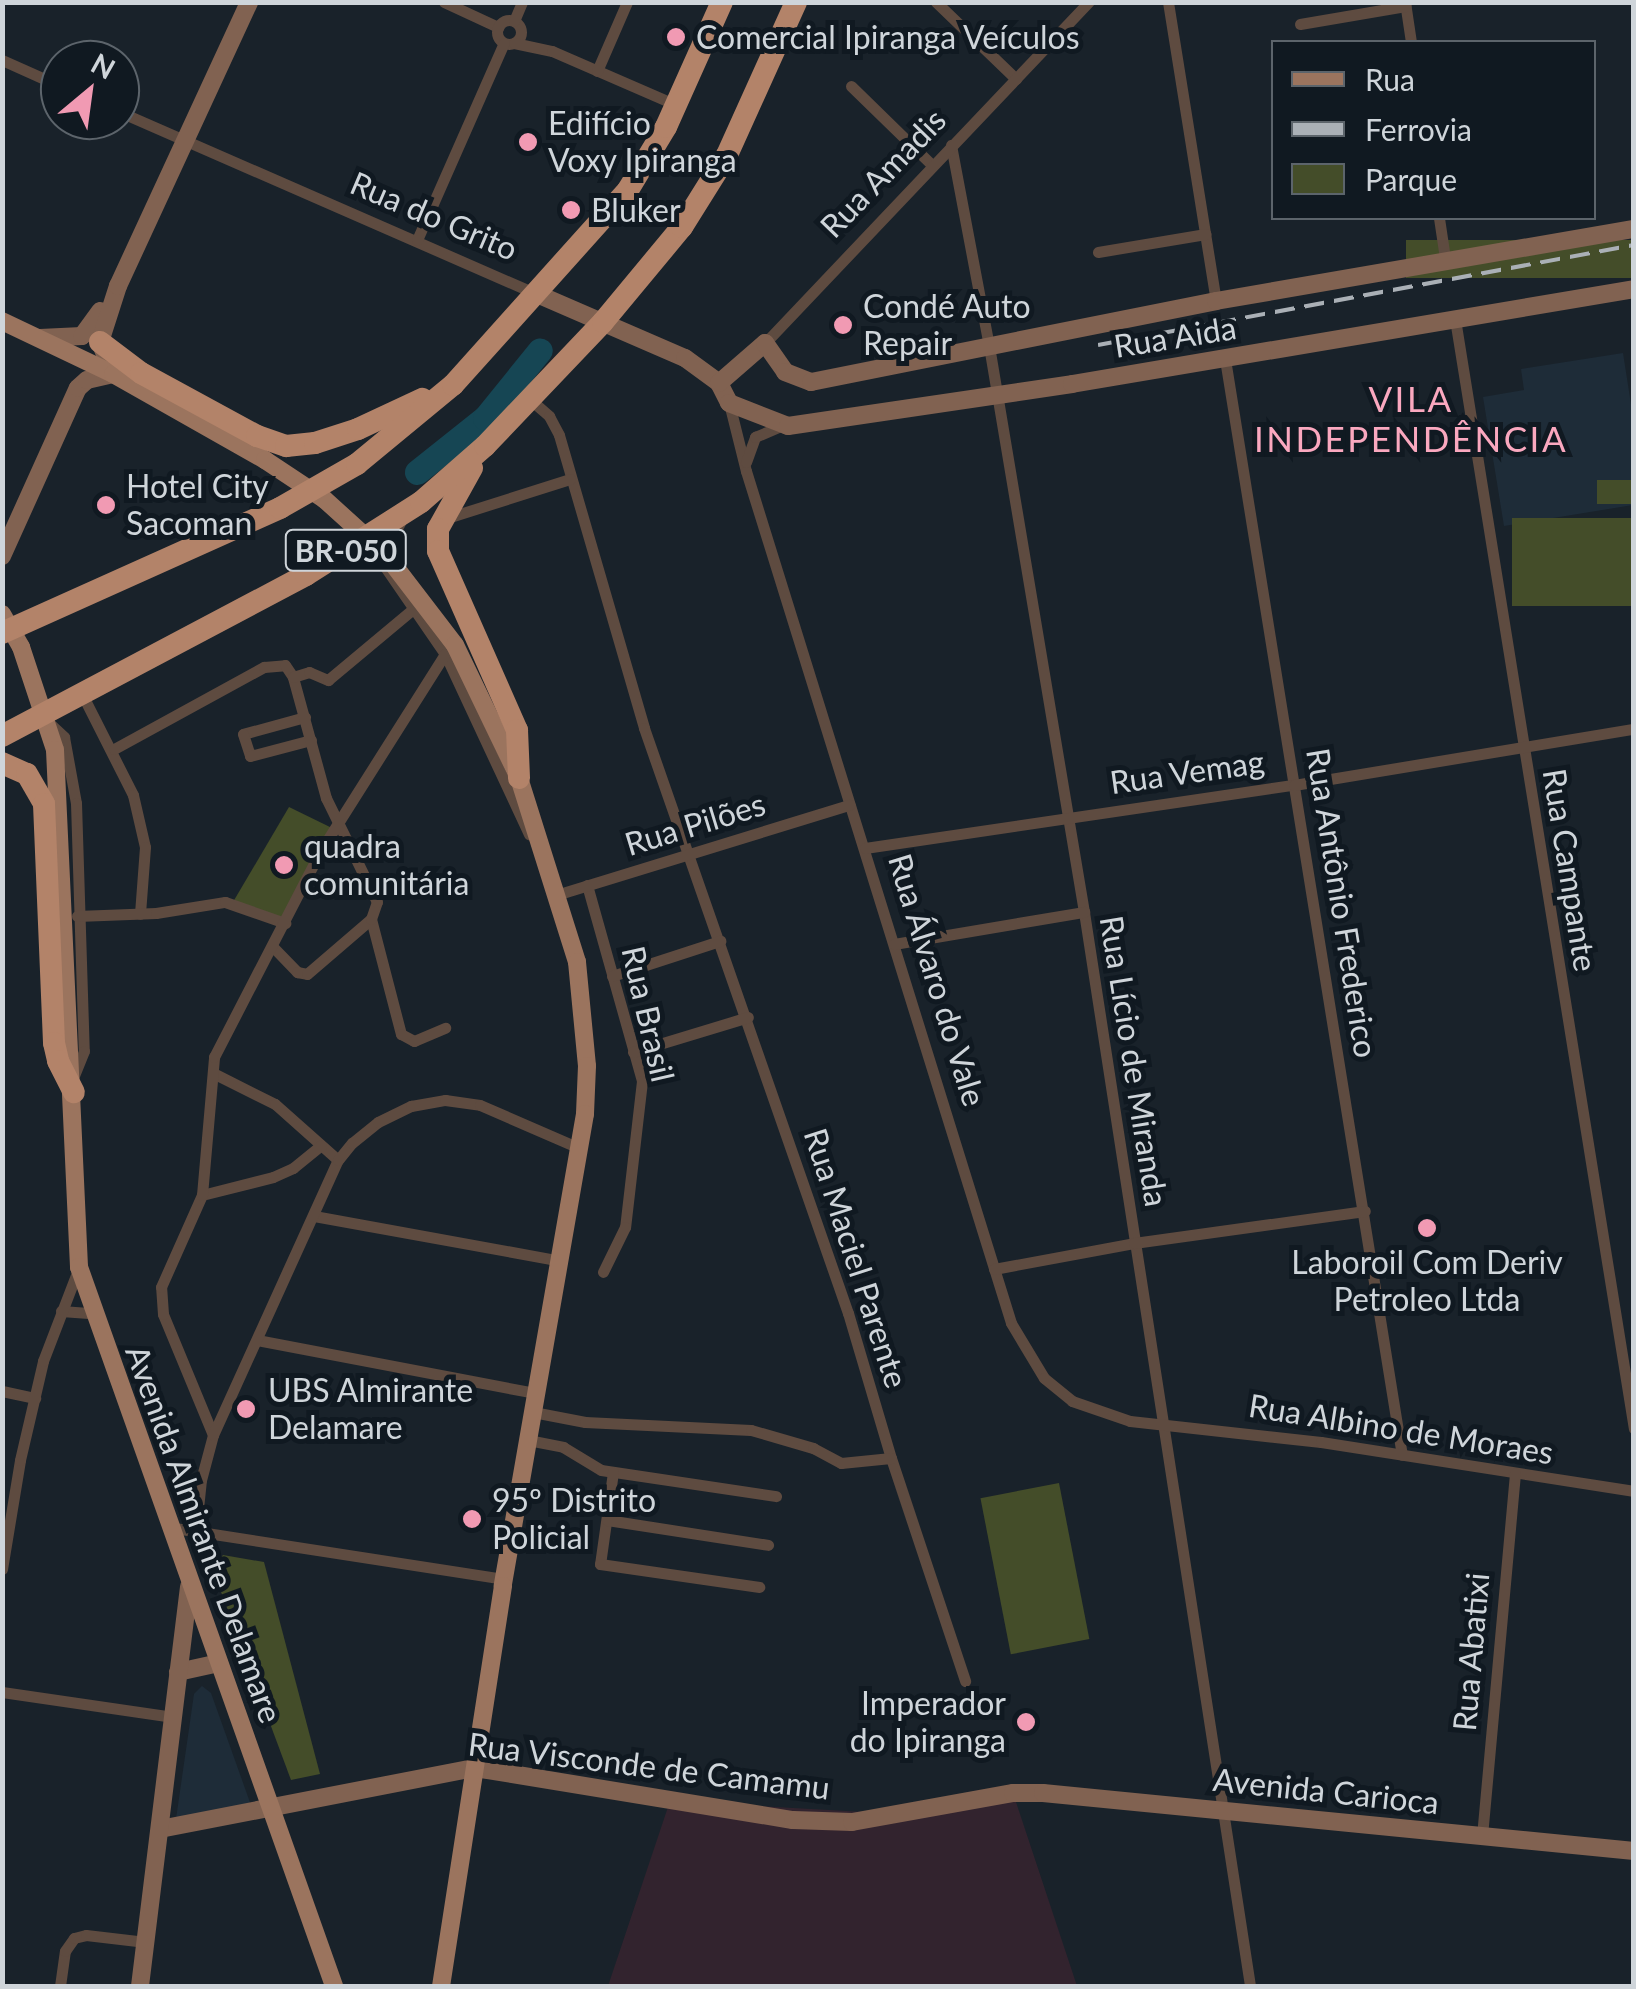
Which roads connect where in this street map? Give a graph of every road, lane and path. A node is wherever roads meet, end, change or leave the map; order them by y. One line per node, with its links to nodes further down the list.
1 (249, 2): 24 (street)
2 (444, 2): 13 (street)
3 (522, 2): 11 (street)
4 (627, 2): 18 (street)
5 (722, 2): 22 (highway, BR-050)
6 (796, 2): 37 (highway, BR-050)
7 (936, 2): 20 (street)
8 (1089, 2): 20 (street, Rua Amadis)
9 (1168, 2): 29 (street)
10 (1405, 4): 12 (street); 14 (street)
11 (517, 24): 13 (street); 15 (street); 16 (street)
12 (1300, 24)
13 (498, 27): 15 (street)
14 (1411, 40)
15 (509, 43): 16 (street); 30 (street)
16 (552, 51): 18 (street)
17 (2, 60): 19 (street)
18 (597, 70): 22 (street)
19 (40, 77)
20 (1016, 79): 25 (street, Rua Amadis)
21 (851, 86): 26 (street)
22 (676, 105): 35 (highway, BR-050)
23 (140, 121): 24 (street, Rua do Grito)
24 (185, 142): 30 (street, Rua do Grito); 33 (street)
25 (951, 145): 26 (street, Rua Amadis); 43 (street, Rua Lício de Miranda)
26 (932, 165): 42 (street, Rua Amadis)
27 (1439, 220): 32 (street)
28 (1634, 229): 32 (street, Rua Aida)
29 (1206, 234): 31 (street); 36 (street)
30 (417, 240): 35 (street, Rua do Grito)
31 (1098, 252)
32 (1445, 258): 36 (street, Rua Aida)
33 (118, 286): 40 (street); 41 (street)
34 (1634, 289): 38 (street, Rua Aida)
35 (545, 297): 37 (street, Rua do Grito); 47 (highway, BR-050)
36 (1216, 301): 43 (street, Rua Aida)
37 (592, 317): 46 (street, Rua do Grito); 49 (highway, BR-050)
38 (1455, 319): 44 (street, Rua Aida); 69 (street, Rua Campante)
39 (2, 321): 40 (main road)
40 (39, 338): 45 (main road)
41 (100, 342): 45 (street); 47 (highway)
42 (765, 342): 43 (street, Rua Aida); 46 (street, Rua Amadis)
43 (989, 346): 48 (street, Rua Lício de Miranda)
44 (1225, 359): 48 (street, Rua Aida); 73 (street, Rua Antônio Frederico)
45 (117, 376): 57 (street); 72 (main road)
46 (719, 383): 50 (street, Rua Álvaro do Vale)
47 (453, 385): 60 (highway, BR-050)
48 (997, 394): 51 (street, Rua Aida); 75 (street, Rua Lício de Miranda)
49 (532, 401): 52 (highway, BR-050); 54 (street, Rua Maciel Parente)
50 (729, 402): 51 (street); 53 (street, Rua Álvaro do Vale)
51 (788, 426): 53 (street)
52 (485, 446): 55 (highway, BR-050); 56 (highway)
53 (746, 472): 74 (street, Rua Álvaro do Vale)
54 (570, 479): 56 (street); 79 (street, Rua Maciel Parente)
55 (408, 511): 58 (street); 63 (highway, BR-050)
56 (442, 519): 72 (highway)
57 (2, 556)
58 (414, 608): 61 (street); 62 (street)
59 (2, 614): 95 (main road)
60 (2, 633)
61 (445, 654): 76 (street); 78 (street)
62 (294, 677): 65 (street); 70 (street)
63 (83, 696): 64 (highway, BR-050); 70 (street)
64 (43, 717): 67 (highway, BR-050); 85 (street, Avenida Almirante Delamare)
65 (305, 717): 68 (street); 68 (street)
66 (1634, 729): 69 (street, Rua Vemag)
67 (2, 736)
68 (311, 740): 76 (street)
69 (1523, 748): 73 (street, Rua Vemag); 114 (street, Rua Campante)
70 (114, 749): 83 (street)
71 (2, 763): 95 (highway)
72 (519, 778): 78 (main road)
73 (1294, 785): 75 (street, Rua Vemag); 100 (street, Rua Antônio Frederico)
74 (849, 805): 77 (street, Rua Álvaro do Vale); 79 (street, Rua Pilões)
75 (1068, 815): 77 (street, Rua Vemag); 82 (street, Rua Lício de Miranda)
76 (339, 819): 84 (street); 86 (street)
77 (865, 848): 88 (street, Rua Álvaro do Vale)
78 (542, 850): 81 (main road)
79 (688, 855): 80 (street, Rua Pilões); 87 (street, Rua Maciel Parente)
80 (587, 885): 81 (street, Rua Pilões); 90 (street, Rua Brasil)
81 (556, 895): 97 (main road)
82 (1084, 912): 88 (street); 102 (street, Rua Lício de Miranda)
83 (140, 914): 85 (street); 86 (street)
84 (373, 915): 89 (street); 92 (street)
85 (76, 916): 95 (street, Avenida Almirante Delamare)
86 (285, 923): 89 (street)
87 (720, 942): 90 (street); 91 (street, Rua Maciel Parente)
88 (894, 944): 105 (street, Rua Álvaro do Vale)
89 (274, 947): 94 (street)
90 (612, 976): 93 (street, Rua Brasil)
91 (748, 1017): 93 (street); 118 (street, Rua Maciel Parente)
92 (445, 1028)
93 (633, 1052): 106 (street, Rua Brasil)
94 (213, 1072): 96 (street); 99 (street)
95 (73, 1077): 104 (main road, Avenida Almirante Delamare)
96 (320, 1145): 98 (street); 99 (street)
97 (579, 1148): 98 (street); 103 (main road)
98 (338, 1160): 101 (street)
99 (202, 1195): 115 (street)
100 (1364, 1210): 102 (street); 117 (street, Rua Antônio Frederico)
101 (314, 1216): 103 (street); 109 (street)
102 (1134, 1244): 105 (street); 113 (street, Rua Lício de Miranda)
103 (562, 1261): 112 (main road)
104 (79, 1266): 107 (street); 108 (main road, Avenida Almirante Delamare)
105 (994, 1269): 113 (street, Rua Álvaro do Vale)
106 (603, 1272)
107 (61, 1311): 108 (street); 111 (street)
108 (92, 1312): 124 (main road, Avenida Almirante Delamare)
109 (256, 1340): 112 (street); 115 (street)
110 (2, 1391): 111 (street)
111 (34, 1398): 126 (street)
112 (535, 1402): 116 (main road); 118 (street)
113 (1160, 1425): 117 (street, Rua Albino de Moraes); 140 (street, Rua Lício de Miranda)
114 (1634, 1429)
115 (213, 1435): 125 (street)
116 (528, 1440): 119 (street); 129 (main road)
117 (1402, 1456): 120 (street, Rua Albino de Moraes)
118 (890, 1458): 134 (street, Rua Maciel Parente)
119 (613, 1472): 122 (street); 123 (street)
120 (1515, 1474): 121 (street, Rua Albino de Moraes); 142 (street, Rua Abatixi)
121 (1634, 1491)
122 (776, 1496)
123 (606, 1520): 127 (street); 131 (street)
124 (168, 1527): 125 (street); 130 (main road, Avenida Almirante Delamare)
125 (196, 1528): 129 (street)
126 (4, 1543): 128 (street)
127 (768, 1544)
128 (2, 1570)
129 (505, 1579): 137 (main road)
130 (190, 1587): 132 (main road, Avenida Almirante Delamare); 133 (street)
131 (760, 1587)
132 (218, 1663): 133 (street); 139 (main road, Avenida Almirante Delamare)
133 (178, 1672): 136 (street)
134 (966, 1680)
135 (2, 1692): 136 (street)
136 (173, 1717): 141 (street)
137 (475, 1768): 138 (street, Rua Visconde de Camamu); 139 (street, Rua Visconde de Camamu); 148 (main road)
138 (1013, 1793): 140 (street, Avenida Carioca)
139 (273, 1806): 141 (street, Rua Visconde de Camamu); 147 (main road, Avenida Almirante Delamare)
140 (1224, 1812): 142 (street, Avenida Carioca); 149 (street, Rua Lício de Miranda)
141 (160, 1829): 144 (street)
142 (1482, 1836): 143 (street, Avenida Carioca)
143 (1634, 1851)
144 (146, 1942): 145 (street); 146 (street)
145 (60, 1986)
146 (140, 1986)
147 (334, 1986)
148 (440, 1986)
149 (1250, 1986)

